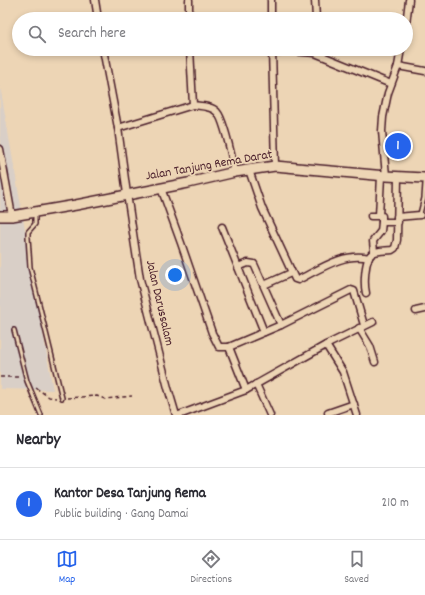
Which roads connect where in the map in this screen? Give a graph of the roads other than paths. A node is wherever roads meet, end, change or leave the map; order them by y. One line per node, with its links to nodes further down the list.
1 (95, 0): 6 (street)
2 (189, 0): 7 (street)
3 (271, 0): 8 (street)
4 (315, 0): 9 (street)
5 (410, 0): 10 (street)
6 (97, 12)
7 (189, 12)
8 (271, 12)
9 (316, 12)
10 (408, 12)
11 (104, 56): 20 (street, Jalan Darussalam)
12 (190, 56): 19 (street)
13 (272, 56): 22 (street)
14 (327, 56): 18 (street)
15 (400, 56): 16 (street)
16 (398, 66): 17 (street); 18 (street)
17 (425, 71)
18 (391, 84): 25 (street)
19 (193, 105): 20 (street); 24 (street)
20 (118, 128): 30 (street, Jalan Darussalam)
21 (0, 149): 34 (street)
22 (275, 166): 23 (street, Jalan Tanjung Rema Darat); 25 (street, Jalan Tanjung Rema Darat)
23 (249, 170): 24 (street, Jalan Tanjung Rema Darat); 42 (street)
24 (235, 172): 29 (street, Jalan Tanjung Rema Darat)
25 (384, 176): 26 (street, Jalan Tanjung Rema Darat); 36 (street)
26 (398, 176): 27 (street, Jalan Tanjung Rema Darat); 37 (street)
27 (425, 178)
28 (425, 183): 32 (lane)
29 (161, 188): 30 (street, Jalan Tanjung Rema Darat); 53 (street)
30 (127, 194): 31 (street, Jalan Tanjung Rema Darat); 61 (street, Jalan Darussalam)
31 (34, 212): 34 (street, Jalan Tanjung Rema Darat); 57 (lane)
32 (420, 215): 37 (street)
33 (0, 216): 34 (street, Jalan Tanjung Rema Darat)
34 (12, 216)
35 (371, 216): 36 (street)
36 (381, 219): 37 (street); 39 (street)
37 (398, 219): 39 (street)
38 (222, 227): 41 (street)
39 (374, 252): 40 (street)
40 (369, 258): 42 (street); 44 (street)
41 (238, 267): 43 (street); 51 (street)
42 (291, 273): 43 (street)
43 (264, 285): 48 (street)
44 (366, 293)
45 (425, 309): 46 (street)
46 (416, 311)
47 (373, 322): 49 (street)
48 (281, 325): 49 (street); 51 (street)
49 (362, 326): 52 (street); 54 (street)
50 (14, 330): 60 (lane)
51 (264, 332): 53 (street)
52 (326, 345): 55 (street); 58 (street)
53 (229, 347): 56 (street)
54 (374, 362)
55 (256, 384): 56 (street); 62 (street)
56 (246, 390): 61 (street)
57 (62, 398)
58 (354, 404): 59 (street); 63 (street)
59 (326, 414)
60 (41, 415)
61 (178, 415)
62 (270, 415)
63 (357, 415)

